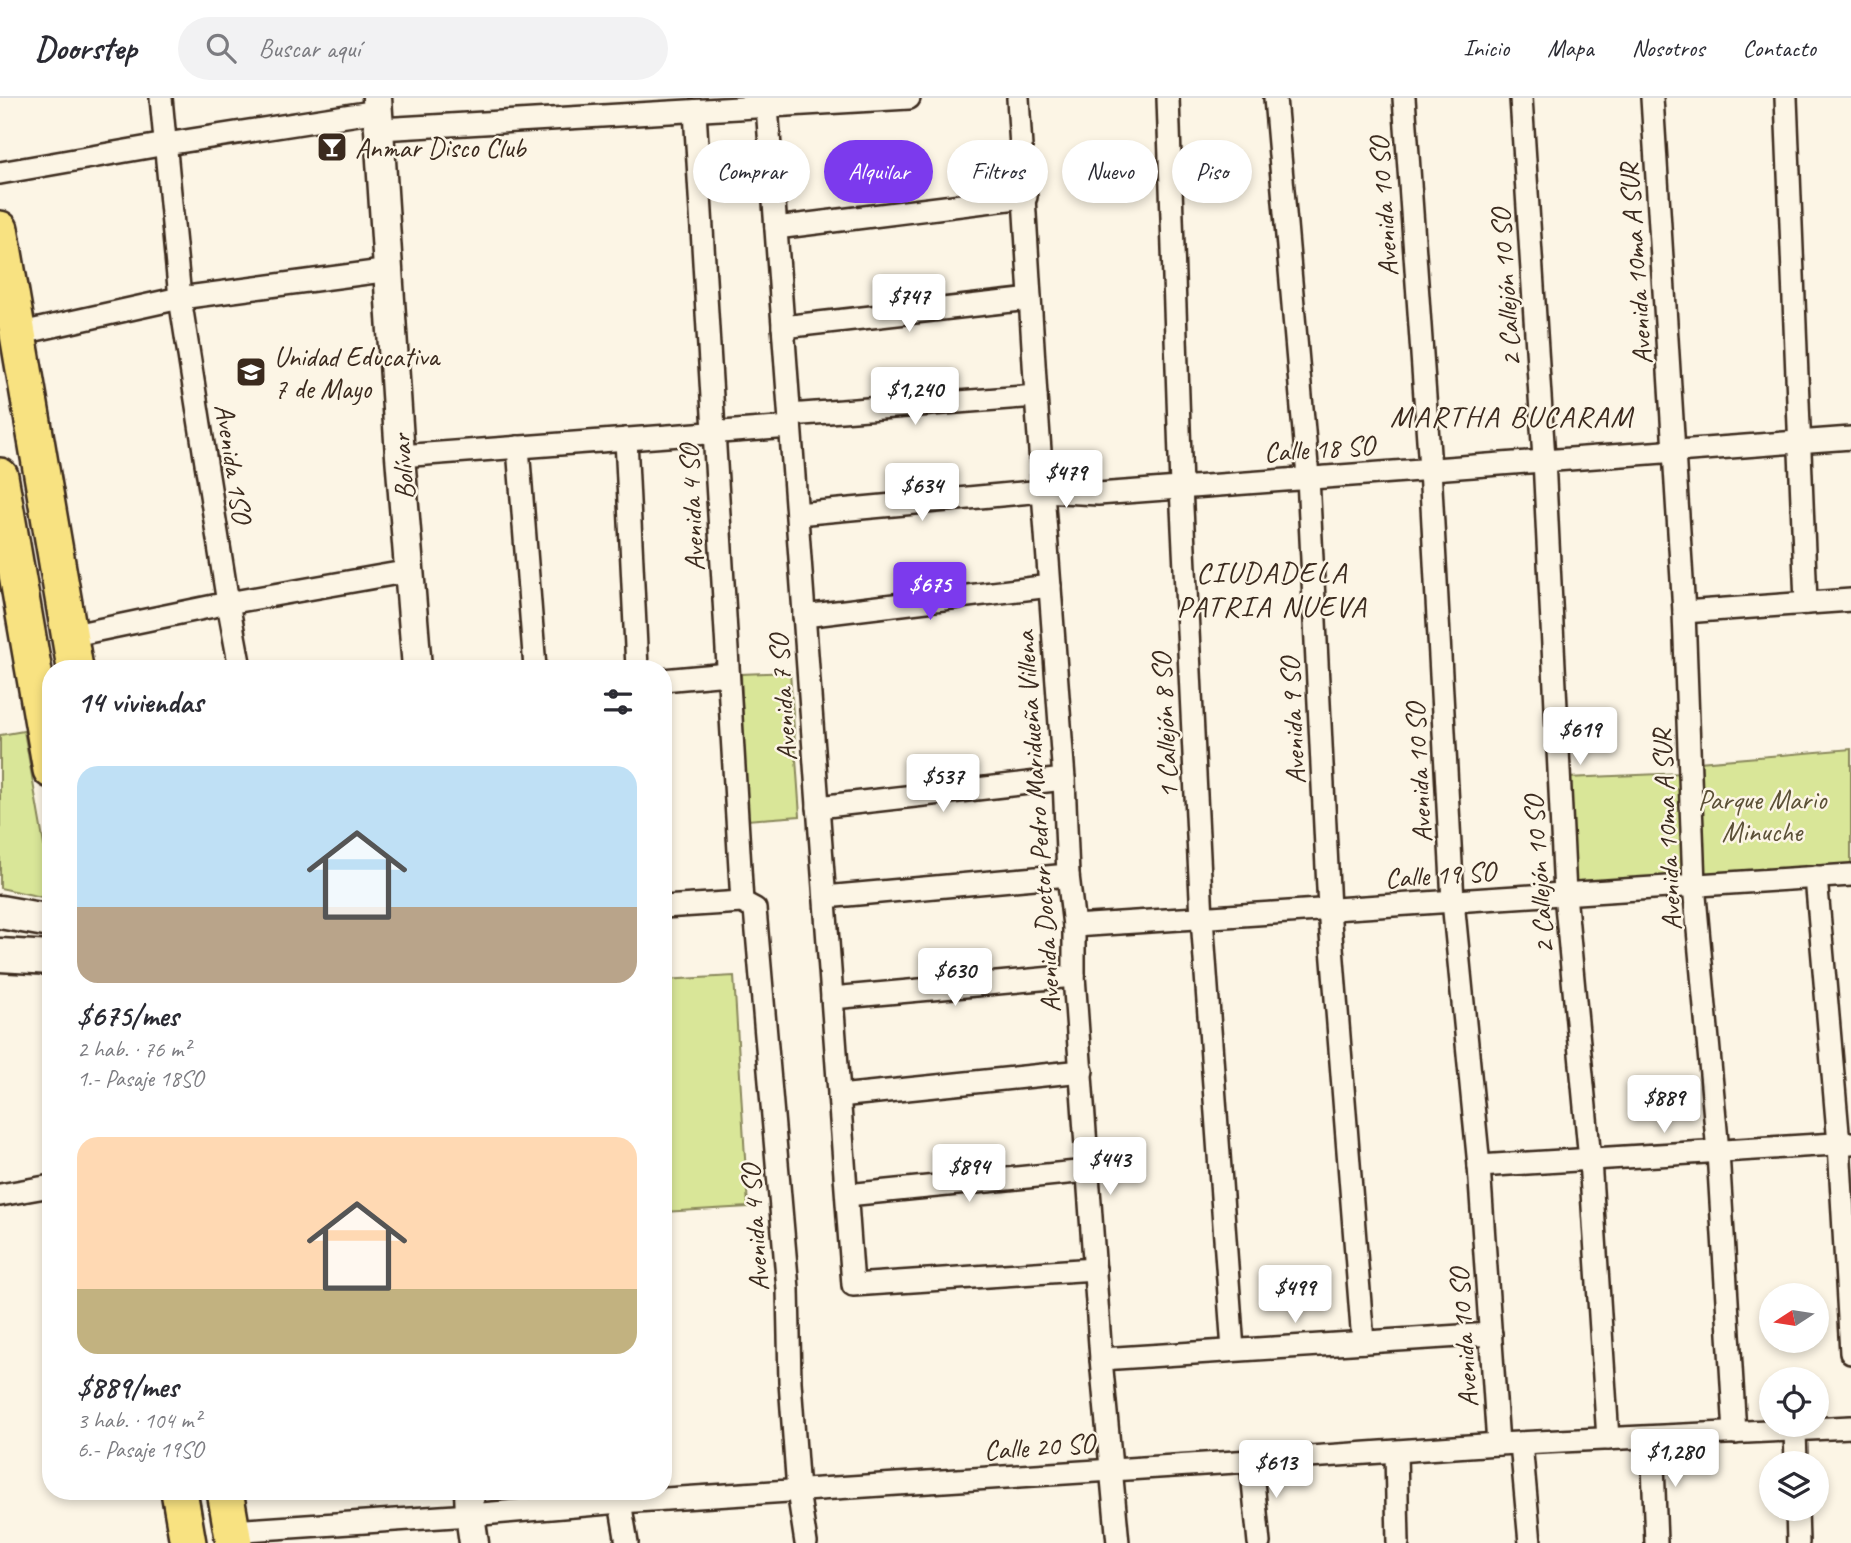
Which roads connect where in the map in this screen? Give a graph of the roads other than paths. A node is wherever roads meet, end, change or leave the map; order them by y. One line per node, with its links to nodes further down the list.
1 (161, 98): 14 (street, Avenida 1SO)
2 (909, 98): 10 (street)
3 (1018, 98): 13 (street, Avenida Doctor Pedro Maridueña Villena)
4 (1168, 98): 37 (street, 1 Callejón 8 SO)
5 (1275, 98): 36 (street, Avenida 9 SO)
6 (1404, 98): 35 (street, Avenida 10 SO)
7 (1521, 98): 34 (street, 2 Callejón 10 SO)
8 (1652, 98): 32 (street, Avenida 10ma A SUR)
9 (1786, 98): 30 (street)
10 (767, 106): 11 (street); 18 (street, Avenida 7 SO)
11 (684, 107): 12 (street); 27 (street, Avenida 4 SO)
12 (379, 113): 14 (street); 20 (street, Bolívar)
13 (1021, 140)
14 (166, 144): 15 (street); 21 (street, Avenida 1SO)
15 (0, 173)
16 (978, 203): 18 (street)
17 (1026, 203): 22 (street, Avenida Doctor Pedro Maridueña Villena)
18 (776, 228): 23 (street, Avenida 7 SO)
19 (0, 229): 24 (main road)
20 (390, 270): 21 (street); 33 (street, Bolívar)
21 (180, 298): 24 (street); 44 (street, Avenida 1SO)
22 (1030, 299): 23 (street); 25 (street, Avenida Doctor Pedro Maridueña Villena)
23 (783, 327): 26 (street, Avenida 7 SO)
24 (17, 334): 48 (main road)
25 (1036, 396): 26 (street); 39 (street, Avenida Doctor Pedro Maridueña Villena)
26 (790, 421): 27 (street); 40 (street, Avenida 7 SO)
27 (714, 433): 29 (street); 53 (street, Avenida 4 SO)
28 (1851, 438): 30 (street, Calle 18 SO)
29 (626, 439): 31 (street); 52 (street)
30 (1800, 442): 32 (street, Calle 18 SO); 45 (street)
31 (518, 447): 33 (street); 51 (street)
32 (1674, 450): 34 (street, Calle 18 SO); 46 (street, Avenida 10ma A SUR)
33 (400, 456): 41 (street, Bolívar)
34 (1544, 459): 35 (street, Calle 18 SO); 62 (street, 2 Callejón 10 SO)
35 (1430, 468): 36 (street, Calle 18 SO); 64 (street, Avenida 10 SO)
36 (1308, 477): 37 (street, Calle 18 SO); 67 (street, Avenida 9 SO)
37 (1181, 487): 39 (street, Calle 18 SO); 69 (street, 1 Callejón 8 SO)
38 (1, 488): 55 (main road)
39 (1043, 491): 40 (street, Calle 18 SO); 42 (street, Avenida Doctor Pedro Maridueña Villena)
40 (797, 514): 47 (street, Avenida 7 SO)
41 (410, 570): 44 (street); 50 (street, Bolívar)
42 (1051, 586): 47 (street); 56 (street, Avenida Doctor Pedro Maridueña Villena)
43 (1851, 600): 45 (street)
44 (228, 603): 48 (street); 49 (street, Avenida 1SO)
45 (1806, 603): 46 (street)
46 (1684, 612): 61 (street, Avenida 10ma A SUR)
47 (804, 616): 57 (street, Avenida 7 SO)
48 (72, 652)
49 (239, 660)
50 (416, 660)
51 (534, 660)
52 (637, 660)
53 (728, 674): 54 (street); 65 (street, Avenida 4 SO)
54 (672, 679)
55 (42, 719)
56 (1063, 779): 57 (street); 58 (street, Avenida Doctor Pedro Maridueña Villena)
57 (818, 807): 63 (street, Avenida 7 SO)
58 (1068, 875): 63 (street); 71 (street, Avenida Doctor Pedro Maridueña Villena)
59 (1851, 875): 60 (street, Calle 19 SO)
60 (1816, 877): 61 (street, Calle 19 SO); 78 (street)
61 (1694, 885): 62 (street, Calle 19 SO); 79 (street, Avenida 10ma A SUR)
62 (1565, 894): 64 (street, Calle 19 SO); 80 (street, 2 Callejón 10 SO)
63 (825, 897): 75 (street, Avenida 7 SO)
64 (1453, 901): 67 (street, Calle 19 SO); 81 (street, Avenida 10 SO)
65 (748, 905): 66 (street); 103 (street, Avenida 4 SO)
66 (672, 907)
67 (1329, 909): 69 (street, Calle 19 SO); 88 (street, Avenida 9 SO)
68 (0, 912): 70 (main road)
69 (1202, 918): 71 (street, Calle 19 SO); 89 (street, 1 Callejón 8 SO)
70 (42, 919)
71 (1074, 926): 74 (street, Avenida Doctor Pedro Maridueña Villena)
72 (0, 955): 73 (main road)
73 (42, 957)
74 (1074, 976): 75 (street); 76 (street, Avenida Doctor Pedro Maridueña Villena)
75 (832, 998): 77 (street, Avenida 7 SO)
76 (1082, 1071): 77 (street); 82 (street, Avenida Doctor Pedro Maridueña Villena)
77 (839, 1096): 85 (street, Avenida 7 SO)
78 (1845, 1144): 79 (street); 90 (street)
79 (1718, 1152): 80 (street); 95 (street, Avenida 10ma A SUR)
80 (1590, 1160): 81 (street); 97 (street, 2 Callejón 10 SO)
81 (1479, 1166): 87 (street, Avenida 10 SO)
82 (1087, 1171): 85 (street); 86 (street, Avenida Doctor Pedro Maridueña Villena)
83 (42, 1188): 84 (street)
84 (0, 1195)
85 (847, 1195): 86 (street, Avenida 7 SO)
86 (1095, 1269): 91 (street, Avenida Doctor Pedro Maridueña Villena)
87 (1491, 1334): 88 (street); 99 (street, Avenida 10 SO)
88 (1363, 1342): 89 (street)
89 (1233, 1350): 91 (street)
90 (1851, 1353)
91 (1101, 1359): 102 (street, Avenida Doctor Pedro Maridueña Villena)
92 (1851, 1427): 93 (street, Calle 20 SO)
93 (1829, 1428)
94 (1759, 1432): 95 (street, Calle 20 SO)
95 (1735, 1433): 96 (street, Calle 20 SO)
96 (1652, 1437): 97 (street, Calle 20 SO); 120 (street)
97 (1608, 1439): 98 (street, Calle 20 SO)
98 (1521, 1443): 99 (street, Calle 20 SO); 119 (street)
99 (1498, 1444): 100 (street, Calle 20 SO)
100 (1395, 1452): 101 (street, Calle 20 SO); 118 (street)
101 (1251, 1461): 102 (street, Calle 20 SO); 117 (street)
102 (1112, 1469): 103 (street, Calle 20 SO); 116 (street, Avenida Doctor Pedro Maridueña Villena)
103 (798, 1491): 104 (street, Calle 20 SO); 115 (street, Avenida 4 SO)
104 (672, 1499)
105 (181, 1500): 112 (main road)
106 (227, 1500): 111 (main road)
107 (652, 1500): 108 (street, Calle 20 SO)
108 (620, 1502): 109 (street, Calle 20 SO); 114 (street)
109 (469, 1503): 111 (street, Calle 20 SO); 113 (street)
110 (1797, 1521): 121 (street)
111 (233, 1537)
112 (188, 1543)
113 (474, 1543)
114 (627, 1543)
115 (806, 1543)
116 (1118, 1543)
117 (1259, 1543)
118 (1398, 1543)
119 (1530, 1543)
120 (1656, 1543)
121 (1798, 1543)

